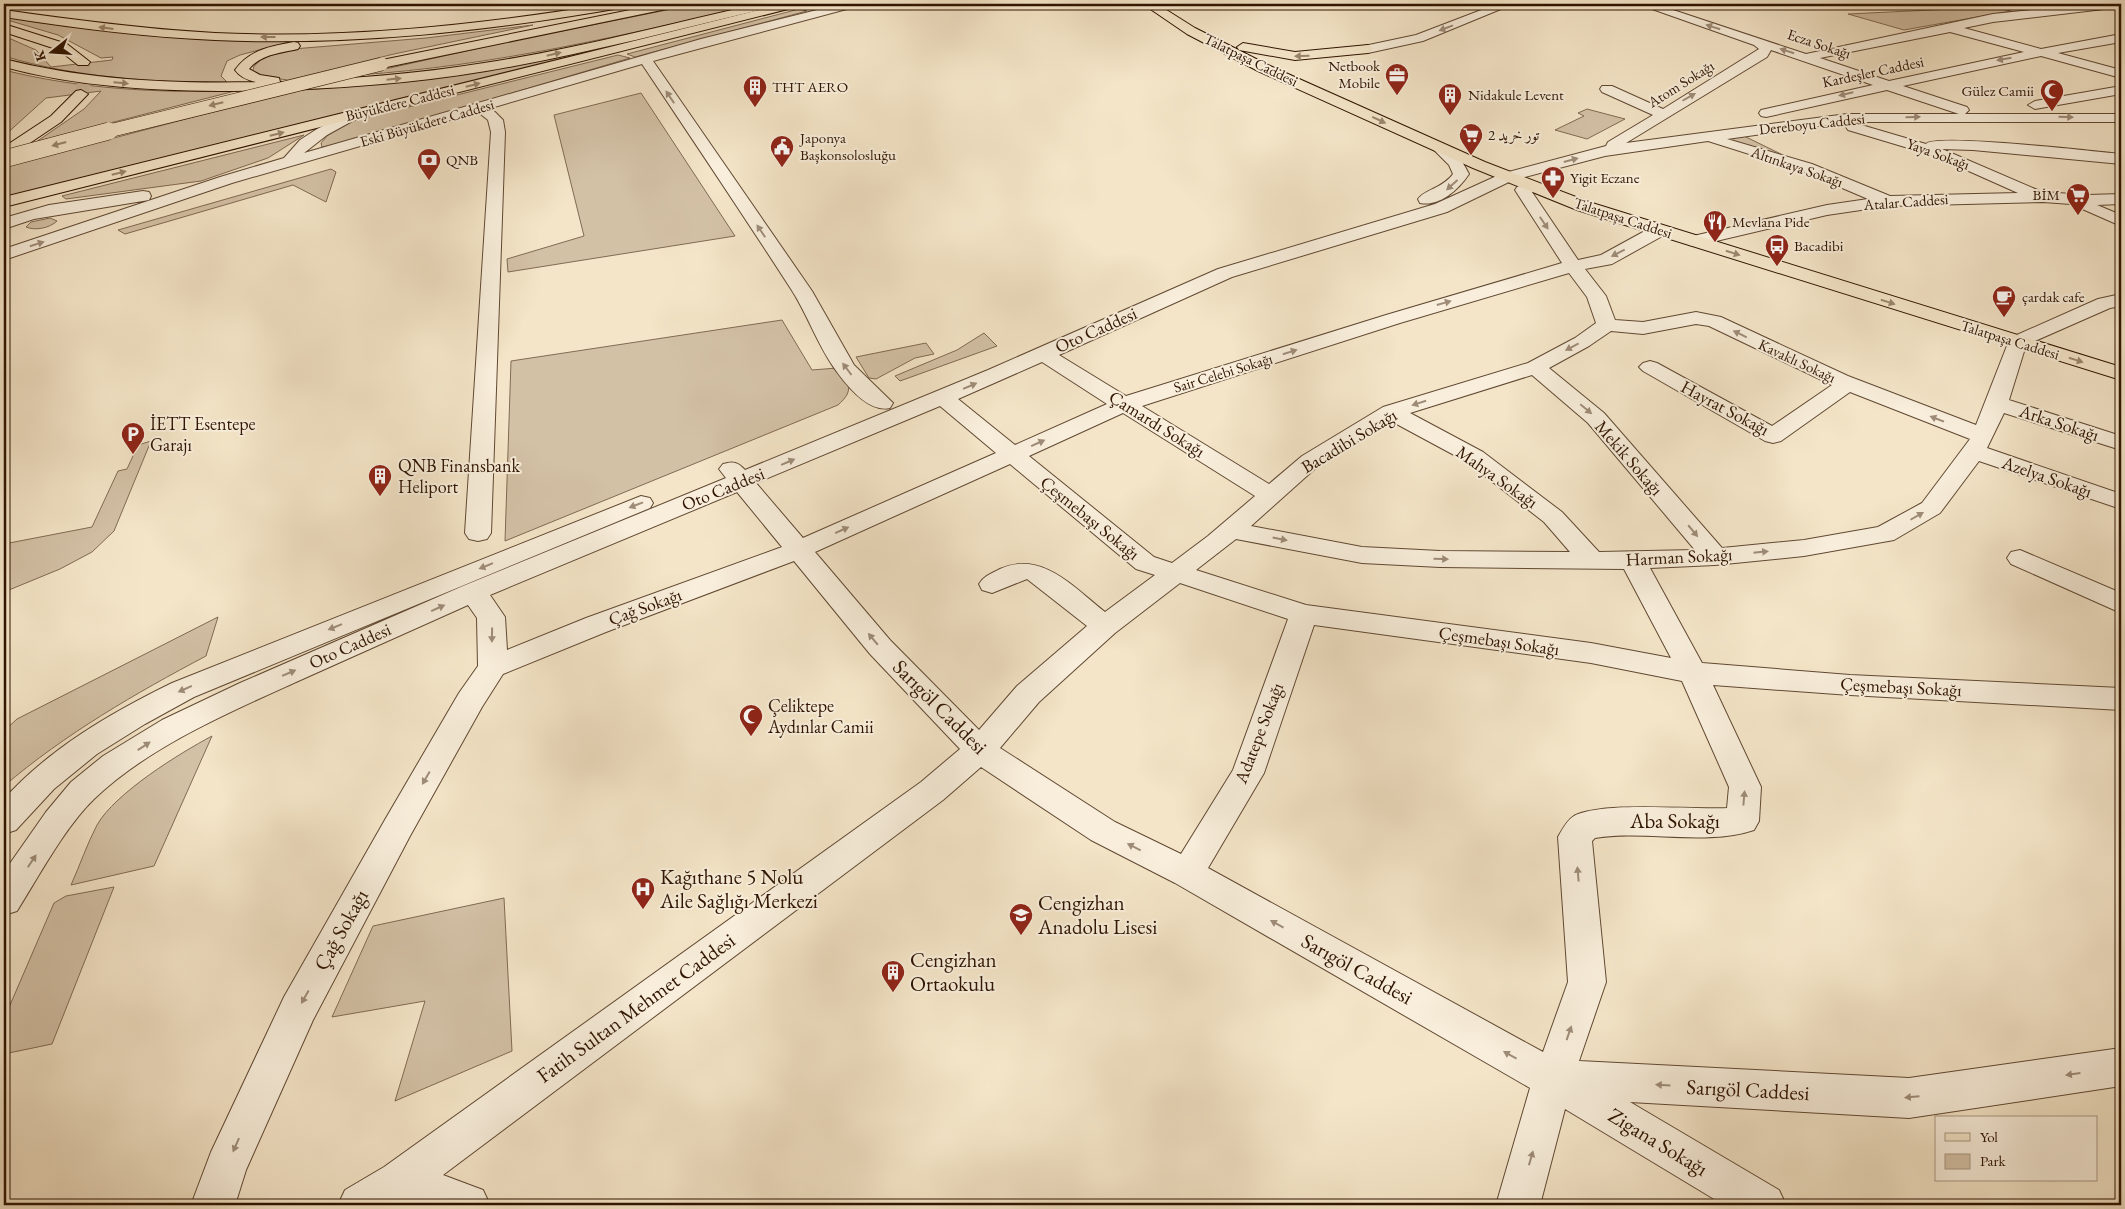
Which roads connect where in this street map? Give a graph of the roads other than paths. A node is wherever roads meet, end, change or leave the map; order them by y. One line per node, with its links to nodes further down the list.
1 (616, 4): 14 (street)
2 (626, 4): 14 (main road)
3 (676, 4): 47 (main road, one-way to 47, bridge)
4 (773, 4): 29 (main road, one-way to 4)
5 (796, 4): 36 (main road, Büyükdere Caddesi, one-way to 5)
6 (854, 4): 24 (street, Eski Büyükdere Caddesi)
7 (1136, 4): 18 (main road)
8 (1149, 4): 18 (main road, Talatpaşa Caddesi)
9 (1158, 4): 21 (main road, one-way to 9)
10 (1644, 4): 20 (street, Ecza Sokağı, one-way to 10)
11 (2121, 4): 16 (street)
12 (1496, 5): 21 (street, one-way to 21)
13 (4, 14): 15 (main road, one-way to 13)
14 (566, 14): 15 (main road)
15 (526, 20): 29 (main road)
16 (1946, 27): 22 (street); 23 (street)
17 (4, 28): 25 (main road)
18 (1191, 31): 34 (main road, Talatpaşa Caddesi)
19 (2121, 38): 22 (street, Kardeşler Caddesi)
20 (1759, 42): 23 (street, Ecza Sokağı, one-way to 20); 37 (street, Atom Sokağı, one-way to 20)
21 (1368, 49): 34 (main road)
22 (2042, 53): 28 (street); 30 (street, Kardeşler Caddesi, one-way to 30)
23 (1807, 57): 30 (street, Ecza Sokağı)
24 (645, 59): 27 (street, Eski Büyükdere Caddesi); 79 (street, one-way to 24)
25 (83, 62)
26 (4, 63): 29 (main road, one-way to 29)
27 (626, 65): 35 (street, Eski Büyükdere Caddesi); 60 (street)
28 (2121, 74)
29 (345, 83)
30 (1888, 84): 38 (street, Ecza Sokağı); 41 (street, Kardeşler Caddesi, one-way to 41)
31 (1607, 89): 37 (street)
32 (2121, 90): 38 (street)
33 (81, 94): 46 (main road)
34 (1335, 100): 44 (main road, Talatpaşa Caddesi, one-way to 44)
35 (481, 108): 49 (street, Eski Büyükdere Caddesi); 90 (street)
36 (358, 114): 49 (street); 58 (main road, Büyükdere Caddesi, one-way to 36)
37 (1663, 114): 41 (street, Atom Sokağı)
38 (1983, 117): 39 (street, Dereboyu Caddesi, one-way to 39); 40 (street, Dereboyu Caddesi, one-way to 38)
39 (2117, 119)
40 (1830, 120): 42 (street, Dereboyu Caddesi); 43 (street, Yaya Sokağı)
41 (1633, 133): 45 (street, Atom Sokağı)
42 (1704, 137): 45 (street, Dereboyu Caddesi); 57 (street, Altınkaya Sokağı)
43 (1914, 145): 48 (street); 54 (street, Yaya Sokağı)
44 (1440, 148): 51 (main road, Talatpaşa Caddesi); 79 (street, Oto Caddesi, one-way to 79)
45 (1604, 151): 51 (street, Dereboyu Caddesi, one-way to 45)
46 (4, 154)
47 (4, 159)
48 (2113, 159): 50 (street)
49 (294, 161): 52 (street, Eski Büyükdere Caddesi)
50 (2121, 170)
51 (1507, 177): 53 (main road, Talatpaşa Caddesi); 72 (street, Oto Caddesi)
52 (226, 180): 59 (street); 64 (street, Eski Büyükdere Caddesi)
53 (1531, 186): 63 (main road, Talatpaşa Caddesi); 68 (street, one-way to 68)
54 (2043, 197): 56 (street, Atalar Caddesi); 57 (street, Atalar Caddesi)
55 (2121, 199): 56 (street, Atalar Caddesi)
56 (2072, 200): 61 (street)
57 (1888, 201): 65 (street, Atalar Caddesi)
58 (4, 202)
59 (49, 210): 62 (street); 64 (street)
60 (727, 211)
61 (2121, 221)
62 (4, 224)
63 (1660, 230): 65 (main road, Talatpaşa Caddesi); 68 (street, Sair Celebi Sokağı, one-way to 68)
64 (70, 234): 66 (street, Eski Büyükdere Caddesi, one-way to 64)
65 (1695, 241): 71 (main road, Talatpaşa Caddesi, one-way to 71)
66 (4, 255)
67 (762, 261): 73 (street)
68 (1573, 266): 70 (street); 81 (street, Sair Celebi Sokağı, one-way to 68)
69 (2121, 300): 71 (street)
70 (1607, 325): 74 (street, Bacadibi Sokağı, one-way to 74); 77 (street, Kavaklı Sokağı, one-way to 70)
71 (2017, 342): 76 (main road, Talatpaşa Caddesi, one-way to 76); 80 (street, Harman Sokağı)
72 (1043, 354): 78 (street, Oto Caddesi, one-way to 72); 81 (street, Çamardı Sokağı)
73 (828, 362)
74 (1535, 367): 82 (street, Bacadibi Sokağı, one-way to 82); 92 (street, Mekik Sokağı, one-way to 92)
75 (1650, 367): 77 (street, Hayrat Sokağı)
76 (2121, 374)
77 (1848, 384): 84 (street, Kavaklı Sokağı, one-way to 77)
78 (942, 398): 85 (street, Çeşmebaşı Sokağı); 86 (street, Oto Caddesi, one-way to 78)
79 (882, 403): 86 (street, Oto Caddesi)
80 (1997, 403): 83 (street, Arka Sokağı); 84 (street, Harman Sokağı)
81 (1125, 404): 85 (street, Sair Celebi Sokağı, one-way to 81); 87 (street, Çamardı Sokağı)
82 (1391, 412): 87 (street, Bacadibi Sokağı); 94 (street, Mahya Sokağı)
83 (2121, 443)
84 (1978, 444): 88 (street, Azelya Sokağı); 92 (street, Harman Sokağı, one-way to 84)
85 (1012, 454): 91 (street, Sair Celebi Sokağı, one-way to 85); 96 (street, Çeşmebaşı Sokağı)
86 (737, 475): 91 (street, Sarıgöl Caddesi); 98 (street, Oto Caddesi); 106 (street, one-way to 106)
87 (1271, 496): 89 (street, Bacadibi Sokağı)
88 (2121, 502)
89 (1232, 530): 94 (street, Harman Sokağı, one-way to 94); 96 (street, Bacadibi Sokağı)
90 (478, 533)
91 (798, 550): 102 (street, Çağ Sokağı); 105 (street, Sarıgöl Caddesi, one-way to 91)
92 (1715, 557): 95 (street, Harman Sokağı)
93 (2020, 558): 99 (street)
94 (1591, 560): 95 (street, Harman Sokağı)
95 (1633, 560): 103 (street, Aba Sokağı)
96 (1176, 573): 100 (street, Çeşmebaşı Sokağı); 101 (street, Bacadibi Sokağı)
97 (992, 584): 101 (street)
98 (473, 592): 102 (street, one-way to 102); 108 (street, Oto Caddesi, one-way to 98)
99 (2121, 604)
100 (1304, 614): 103 (street, Çeşmebaşı Sokağı); 107 (street, Adatepe Sokağı)
101 (1105, 626): 105 (street, Bacadibi Sokağı)
102 (493, 667): 112 (street, Çağ Sokağı, one-way to 112)
103 (1693, 673): 104 (street, Çeşmebaşı Sokağı); 110 (street, Aba Sokağı, one-way to 103)
104 (2121, 700)
105 (980, 750): 107 (street, Sarıgöl Caddesi, one-way to 105); 111 (street, Fatih Sultan Mehmet Caddesi)
106 (4, 821)
107 (1187, 873): 110 (street, Sarıgöl Caddesi, one-way to 107)
108 (4, 900)
109 (2121, 1067): 110 (street, Sarıgöl Caddesi, one-way to 110)
110 (1553, 1079): 115 (street, one-way to 110); 116 (street, Zigana Sokağı)
111 (399, 1182): 113 (street, Fatih Sultan Mehmet Caddesi); 114 (street)
112 (213, 1205)
113 (360, 1205)
114 (468, 1205)
115 (1518, 1205)
116 (1764, 1205)

